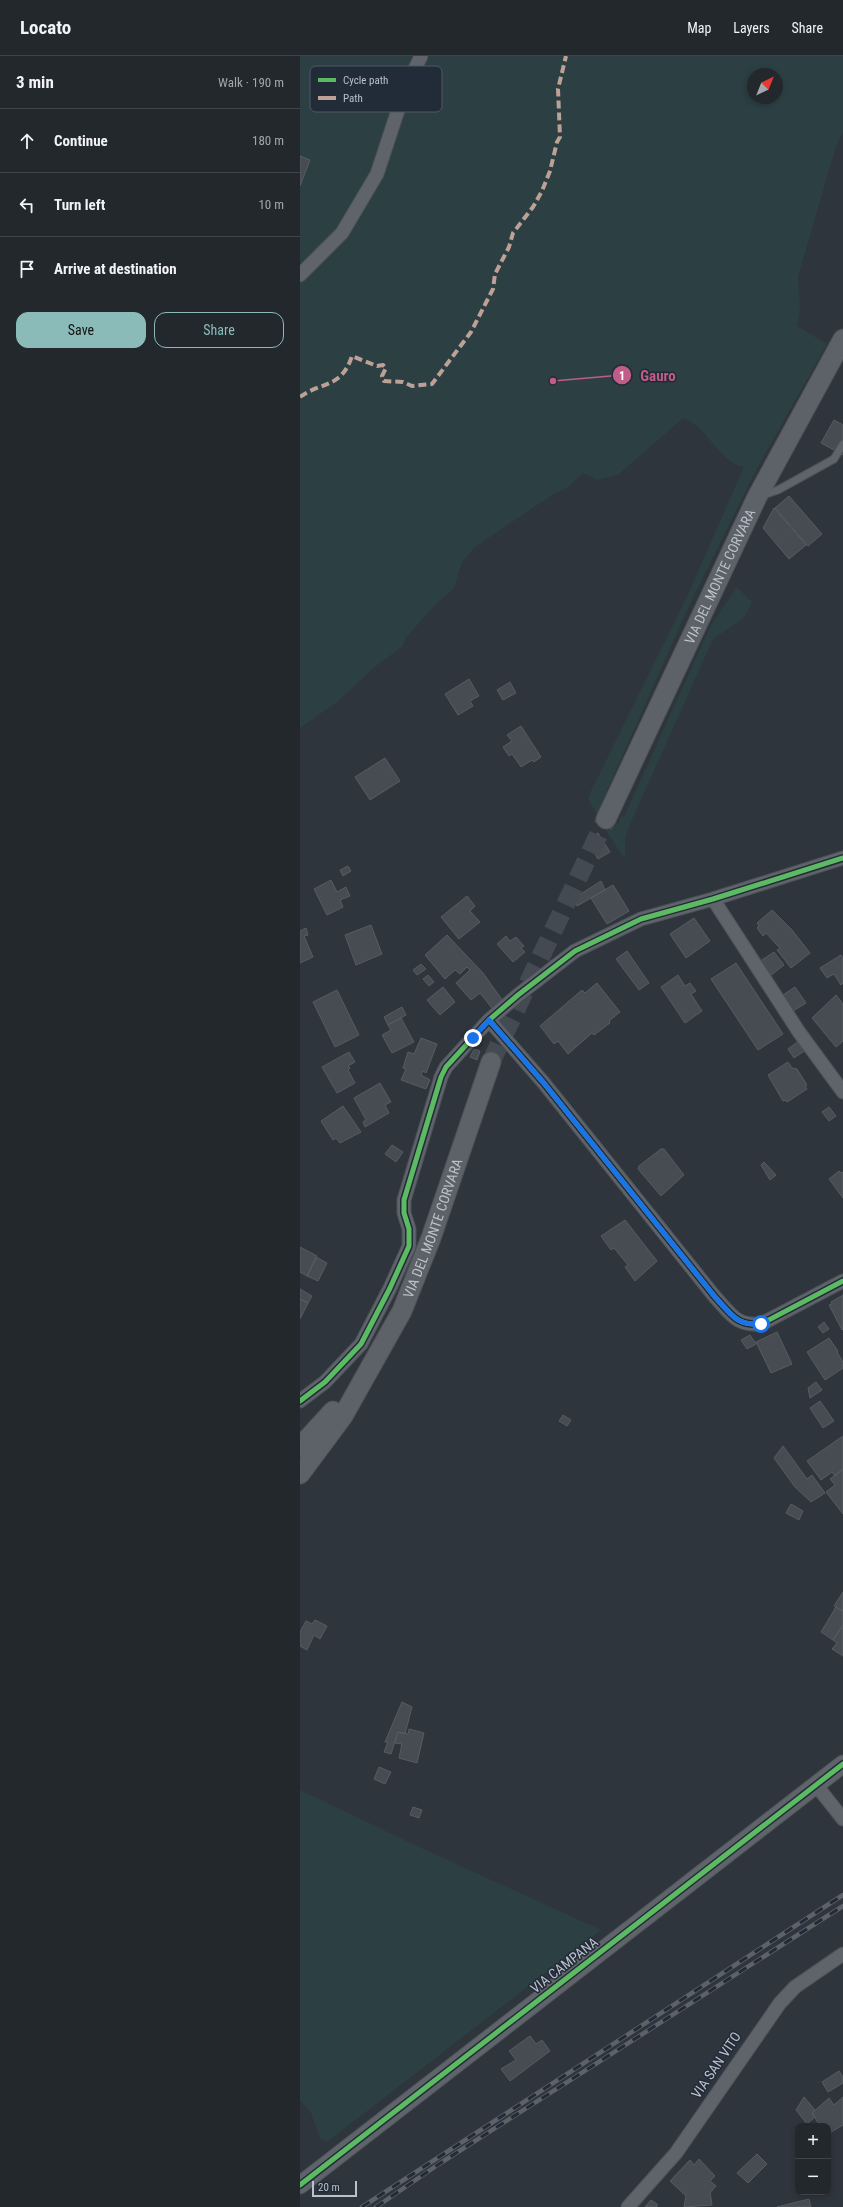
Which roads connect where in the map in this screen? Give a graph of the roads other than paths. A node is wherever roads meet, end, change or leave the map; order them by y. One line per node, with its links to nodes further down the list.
1 (421, 56): 2 (street)
2 (416, 66)
3 (397, 112): 4 (street)
4 (300, 275)
5 (843, 339): 7 (main road, VIA DEL MONTE CORVARA)
6 (843, 444): 7 (lane)
7 (757, 497): 8 (main road, VIA DEL MONTE CORVARA)
8 (606, 819)
9 (843, 858): 10 (street)
10 (712, 899): 11 (street); 13 (street)
11 (489, 1020): 14 (street); 16 (street)
12 (491, 1062): 15 (main road, VIA DEL MONTE CORVARA)
13 (843, 1092)
14 (843, 1280)
15 (358, 1386): 17 (main road, VIA DEL MONTE CORVARA); 18 (main road, VIA DEL MONTE CORVARA)
16 (300, 1401)
17 (300, 1447)
18 (300, 1474)
19 (843, 1764): 20 (street, VIA CAMPANA)
20 (816, 1785): 21 (street); 23 (street, VIA CAMPANA)
21 (843, 1819)
22 (843, 1954): 24 (street, VIA SAN VITO)
23 (300, 2185)
24 (628, 2207)

